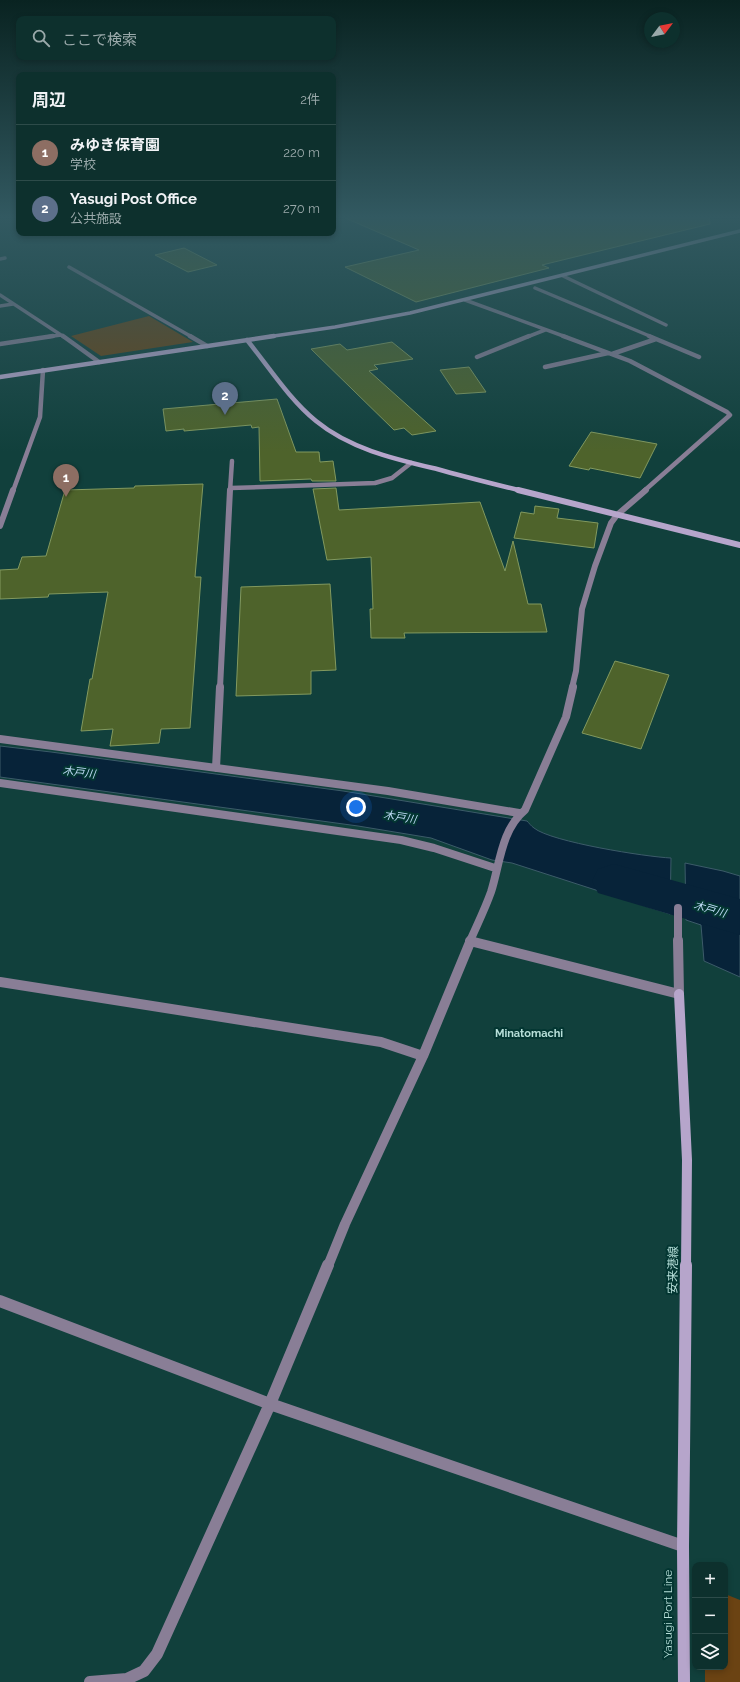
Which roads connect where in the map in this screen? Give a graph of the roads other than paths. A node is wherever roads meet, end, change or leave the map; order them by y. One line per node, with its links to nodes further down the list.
1 (0, 295): 7 (street)
2 (119, 295): 15 (street)
3 (483, 295): 6 (street)
4 (553, 295): 12 (street)
5 (604, 295): 9 (street)
6 (465, 300): 10 (street); 13 (street)
7 (13, 304): 8 (street); 11 (street)
8 (0, 306)
9 (666, 325)
10 (545, 330): 16 (street); 17 (street)
11 (61, 335): 14 (street); 19 (street)
12 (656, 339): 16 (street); 18 (street)
13 (247, 340): 15 (street); 24 (street)
14 (0, 344)
15 (207, 346): 19 (street)
16 (610, 353): 20 (street); 26 (street)
17 (477, 357)
18 (699, 357)
19 (99, 362): 21 (street)
20 (544, 367)
21 (43, 370): 22 (street); 27 (street)
22 (0, 377)
23 (232, 461): 25 (street)
24 (411, 463): 25 (street); 26 (street)
25 (230, 488): 30 (street)
26 (617, 515): 28 (street); 32 (street)
27 (0, 526)
28 (740, 545)
29 (0, 739): 30 (street)
30 (216, 768): 32 (street)
31 (0, 783): 33 (street)
32 (520, 813): 33 (street)
33 (496, 866): 35 (street)
34 (678, 908): 37 (street)
35 (470, 941): 37 (street); 38 (street)
36 (0, 982): 38 (street)
37 (679, 994): 41 (street, 安来港線)
38 (423, 1056): 40 (street)
39 (0, 1301): 40 (street)
40 (270, 1404): 41 (street); 42 (street)
41 (683, 1546): 43 (street, Yasugi Port Line)
42 (90, 1682)
43 (684, 1682)

